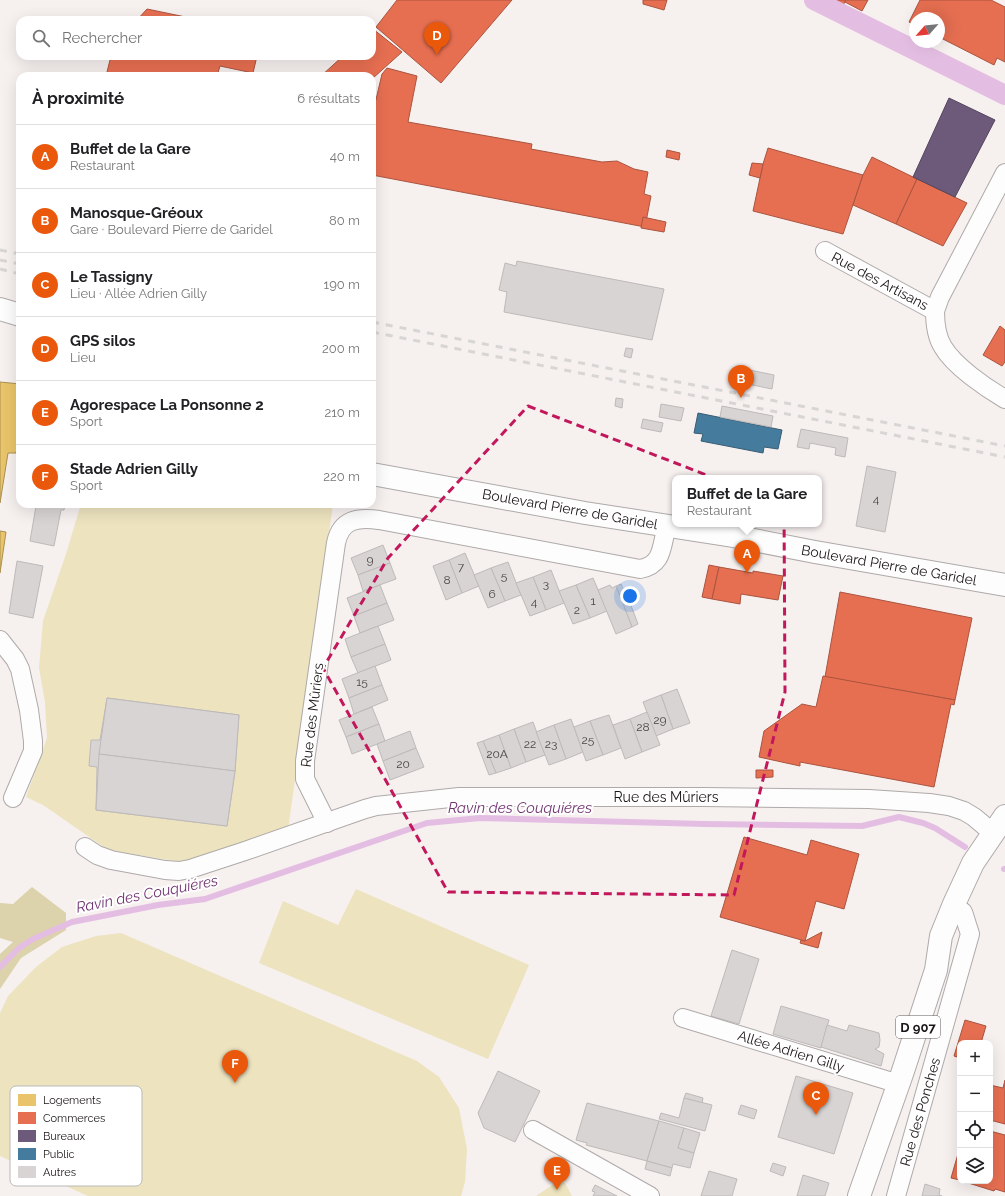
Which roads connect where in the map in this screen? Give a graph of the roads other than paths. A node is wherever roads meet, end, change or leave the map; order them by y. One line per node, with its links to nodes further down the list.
1 (1005, 173): 4 (street)
2 (825, 251): 4 (street, Rue des Artisans)
3 (0, 308): 5 (street)
4 (935, 311): 6 (street, Rue des Artisans)
5 (16, 314)
6 (1005, 400)
7 (376, 475): 8 (street, Boulevard Pierre de Garidel)
8 (666, 526): 9 (street, Boulevard Pierre de Garidel); 14 (street, Rue des Mûriers)
9 (672, 527)
10 (673, 527): 11 (street, Boulevard Pierre de Garidel)
11 (1005, 585)
12 (0, 640): 13 (street)
13 (13, 798)
14 (327, 823): 15 (street, Rue des Mûriers); 16 (street)
15 (1001, 829): 17 (street, D 907); 18 (street, D 907)
16 (85, 847)
17 (963, 912): 18 (street, D 907); 24 (street, Rue des Ponches)
18 (936, 970): 20 (street, D 907)
19 (683, 1018): 20 (street, Allée Adrien Gilly)
20 (898, 1084): 23 (street, D 907)
21 (533, 1130): 22 (street)
22 (650, 1196)
23 (858, 1196)
24 (896, 1196)

